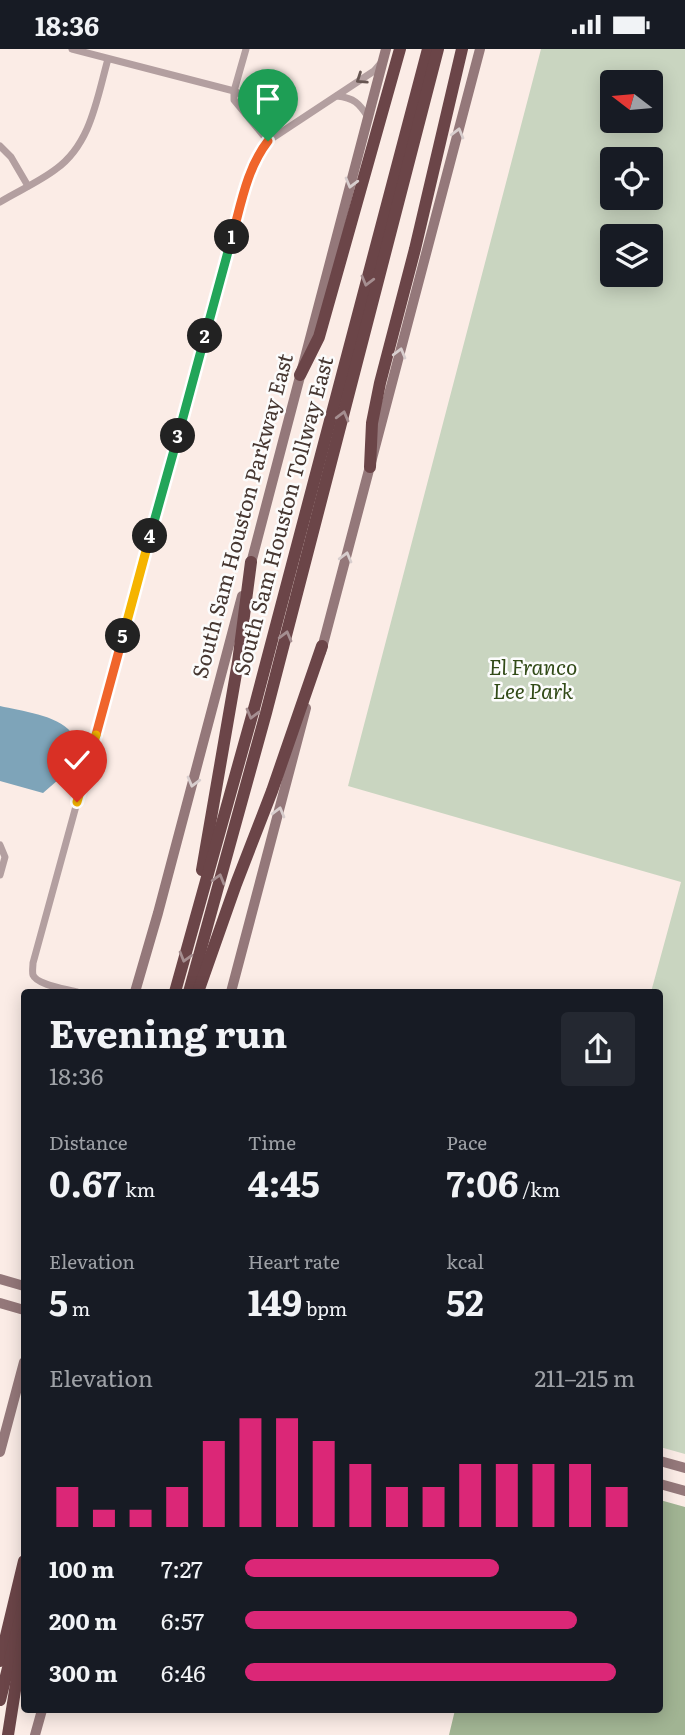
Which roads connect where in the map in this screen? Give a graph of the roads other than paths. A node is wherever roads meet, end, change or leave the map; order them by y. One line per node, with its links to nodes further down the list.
1 (72, 49): 9 (street)
2 (246, 49): 11 (street)
3 (386, 49): 10 (main road, South Sam Houston Parkway East)
4 (400, 49): 19 (highway)
5 (428, 49): 25 (highway, South Sam Houston Tollway East, one-way to 25)
6 (438, 49): 29 (highway, South Sam Houston Tollway East, one-way to 6)
7 (462, 49): 20 (highway)
8 (480, 49): 20 (main road, one-way to 8)
9 (108, 59): 11 (street); 17 (street)
10 (383, 61): 12 (street, one-way to 12); 13 (main road, South Sam Houston Parkway East)
11 (234, 91): 14 (street); 15 (street)
12 (336, 96): 13 (street); 14 (street)
13 (368, 117): 19 (main road, South Sam Houston Parkway East, one-way to 19)
14 (279, 133): 15 (street)
15 (268, 141): 26 (street)
16 (0, 146): 17 (street)
17 (28, 186): 18 (street)
18 (0, 202)
19 (300, 375): 21 (main road, South Sam Houston Parkway East)
20 (370, 467): 22 (main road, one-way to 20)
21 (251, 562): 25 (highway); 27 (main road, South Sam Houston Parkway East, one-way to 27)
22 (322, 646): 30 (highway); 31 (main road, one-way to 22)
23 (0, 845): 24 (street)
24 (0, 876)
25 (193, 927): 28 (highway, South Sam Houston Tollway East, one-way to 28)
26 (66, 989)
27 (136, 989)
28 (176, 989)
29 (190, 989)
30 (199, 989)
31 (232, 989)
32 (0, 1279): 33 (main road)
33 (21, 1285)
34 (0, 1303): 35 (main road)
35 (21, 1309)
36 (21, 1372): 37 (main road)
37 (0, 1453)
38 (663, 1462): 39 (main road)
39 (685, 1468)
40 (663, 1485): 41 (main road)
41 (685, 1491)
42 (21, 1567): 45 (highway)
43 (21, 1572): 47 (highway)
44 (21, 1616): 48 (highway)
45 (0, 1626)
46 (21, 1652): 50 (highway)
47 (0, 1661)
48 (0, 1700)
49 (40, 1713): 51 (main road)
50 (8, 1735)
51 (35, 1735)

